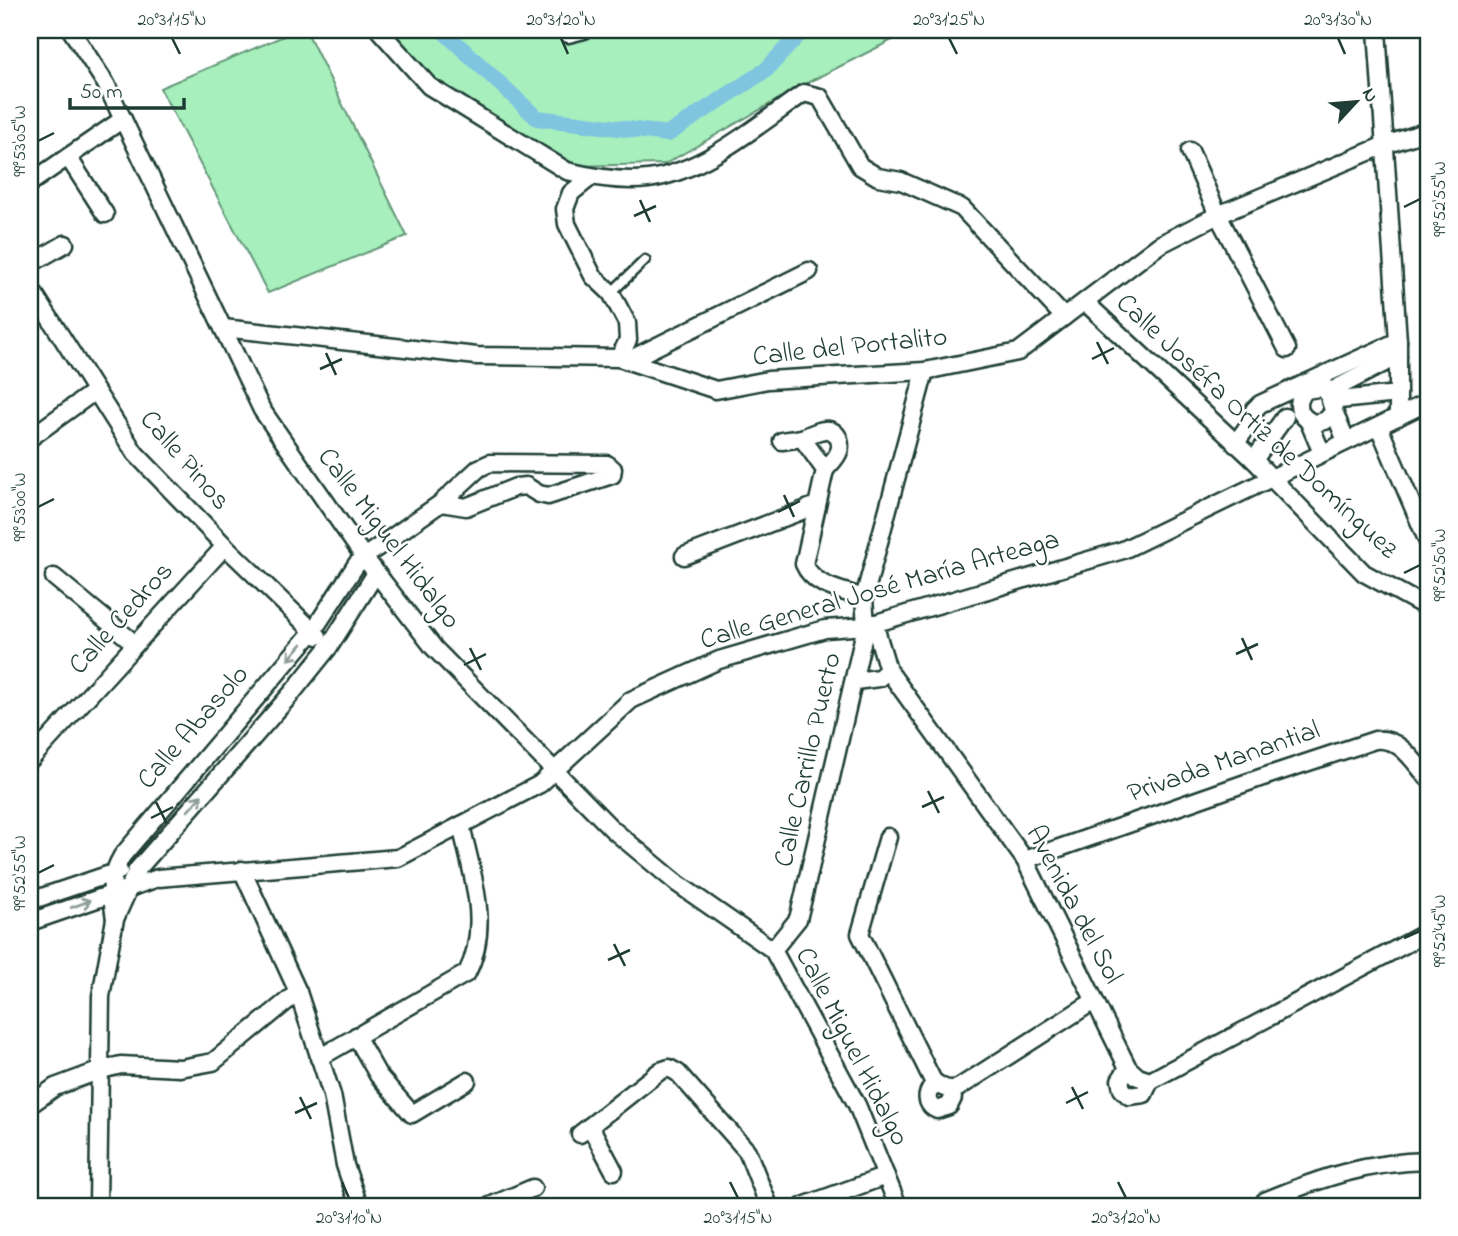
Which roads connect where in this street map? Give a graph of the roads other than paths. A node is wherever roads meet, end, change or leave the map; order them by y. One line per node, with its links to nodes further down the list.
1 (71, 30): 6 (street, Calle Miguel Hidalgo)
2 (379, 30): 11 (street)
3 (584, 30): 5 (street)
4 (1377, 30): 8 (street)
5 (568, 34)
6 (123, 119): 10 (street); 23 (street, Calle Miguel Hidalgo)
7 (1428, 131): 8 (street, Calle del Portalito)
8 (1385, 145): 14 (street, Calle del Portalito); 24 (street)
9 (1190, 151): 14 (street)
10 (68, 157): 12 (street); 13 (street)
11 (591, 177): 20 (street); 22 (street)
12 (30, 183)
13 (105, 214)
14 (1218, 215): 21 (street, Calle del Portalito); 25 (street)
15 (65, 244): 17 (street)
16 (645, 260): 20 (lane)
17 (30, 264)
18 (808, 271): 26 (street)
19 (30, 286): 28 (street, Calle Pinos)
20 (611, 293): 26 (street)
21 (1085, 302): 22 (street, Calle del Portalito); 40 (street, Calle Joséfa Ortiz de Domínguez)
22 (1064, 317): 27 (street, Calle del Portalito)
23 (223, 328): 26 (street, Calle del Portalito); 50 (street, Calle Miguel Hidalgo)
24 (1398, 348): 29 (street); 30 (street)
25 (1287, 349)
26 (624, 359): 27 (street, Calle del Portalito)
27 (925, 371): 55 (street, Calle Carrillo Puerto)
28 (95, 391): 37 (street); 48 (street, Calle Pinos)
29 (1327, 394): 30 (street); 32 (street); 32 (street); 34 (street); 39 (street)
30 (1398, 394): 33 (street)
31 (1428, 402): 33 (street, Calle General José María Arteaga)
32 (1298, 416): 34 (street); 41 (street); 42 (street)
33 (1398, 417): 35 (street, Calle General José María Arteaga)
34 (1254, 418): 40 (street)
35 (1379, 427): 39 (street, Calle General José María Arteaga); 47 (street)
36 (803, 438): 38 (street); 43 (street); 43 (street)
37 (30, 439)
38 (782, 441)
39 (1346, 441): 41 (street, Calle General José María Arteaga)
40 (1235, 444): 42 (street, Calle Joséfa Ortiz de Domínguez)
41 (1322, 453): 44 (street, Calle General José María Arteaga)
42 (1254, 460): 44 (street, Calle Joséfa Ortiz de Domínguez)
43 (825, 470): 46 (street)
44 (1270, 479): 56 (street, Calle Joséfa Ortiz de Domínguez); 57 (street, Calle General José María Arteaga)
45 (441, 503): 45 (street, Calle Abasolo); 50 (street, Calle Abasolo)
46 (817, 505): 49 (street); 55 (street)
47 (1428, 542)
48 (225, 546): 58 (street, Calle Pinos); 59 (street, Calle Cedros)
49 (684, 556)
50 (364, 557): 51 (street, Calle Miguel Hidalgo); 53 (street, Calle Abasolo)
51 (376, 573): 54 (street, Calle Abasolo); 66 (street, Calle Miguel Hidalgo)
52 (54, 577): 59 (street)
53 (345, 582): 54 (street); 58 (street, Calle Abasolo)
54 (363, 594): 60 (street, Calle Abasolo)
55 (864, 598): 57 (street, Calle Carrillo Puerto)
56 (1428, 608)
57 (870, 625): 61 (street, Avenida del Sol); 63 (street, Calle Carrillo Puerto); 66 (street, Calle General José María Arteaga)
58 (313, 631): 60 (street, Calle Pinos); 62 (street, Calle Abasolo, one-way to 62)
59 (134, 643): 65 (street, Calle Cedros)
60 (329, 647): 64 (street, Calle Abasolo)
61 (888, 670): 63 (street); 72 (street, Avenida del Sol)
62 (274, 676): 64 (street); 69 (street, Calle Abasolo)
63 (855, 681): 81 (street, Calle Carrillo Puerto)
64 (292, 693): 71 (street, Calle Abasolo, one-way to 64)
65 (30, 760)
66 (556, 769): 68 (street, Calle General José María Arteaga); 81 (street, Calle Miguel Hidalgo)
67 (1428, 778): 72 (street, Privada Manantial)
68 (461, 825): 73 (street, Calle General José María Arteaga); 84 (street)
69 (138, 834): 71 (street); 74 (street, Calle Abasolo)
70 (888, 837): 83 (street)
71 (152, 853): 75 (street, Calle Abasolo)
72 (1025, 860): 83 (street, Avenida del Sol)
73 (242, 870): 75 (street, Calle General José María Arteaga); 82 (street)
74 (113, 872): 75 (street, Calle General José María Arteaga); 76 (street, Calle Abasolo); 77 (street, Calle General José María Arteaga)
75 (134, 878): 76 (street, Calle General José María Arteaga); 78 (street, Calle Abasolo)
76 (111, 893): 78 (street, Calle Abasolo); 79 (street, Calle General José María Arteaga, one-way to 76)
77 (30, 901)
78 (115, 919): 86 (street, Calle Abasolo)
79 (30, 922)
80 (1428, 932): 83 (street, Avenida del Sol)
81 (773, 950): 91 (street, Calle Miguel Hidalgo)
82 (298, 992): 85 (street); 86 (street)
83 (1094, 1002)
84 (356, 1037): 85 (street); 87 (street)
85 (319, 1058): 95 (street)
86 (101, 1070): 88 (street); 94 (street, Calle Abasolo)
87 (467, 1081)
88 (30, 1105)
89 (1428, 1161): 93 (street)
90 (614, 1171): 97 (street)
91 (886, 1176): 98 (street); 99 (street, Calle Miguel Hidalgo)
92 (533, 1188): 96 (street)
93 (1265, 1201)
94 (98, 1206)
95 (359, 1206)
96 (490, 1206)
97 (769, 1206)
98 (803, 1206)
99 (898, 1206)

